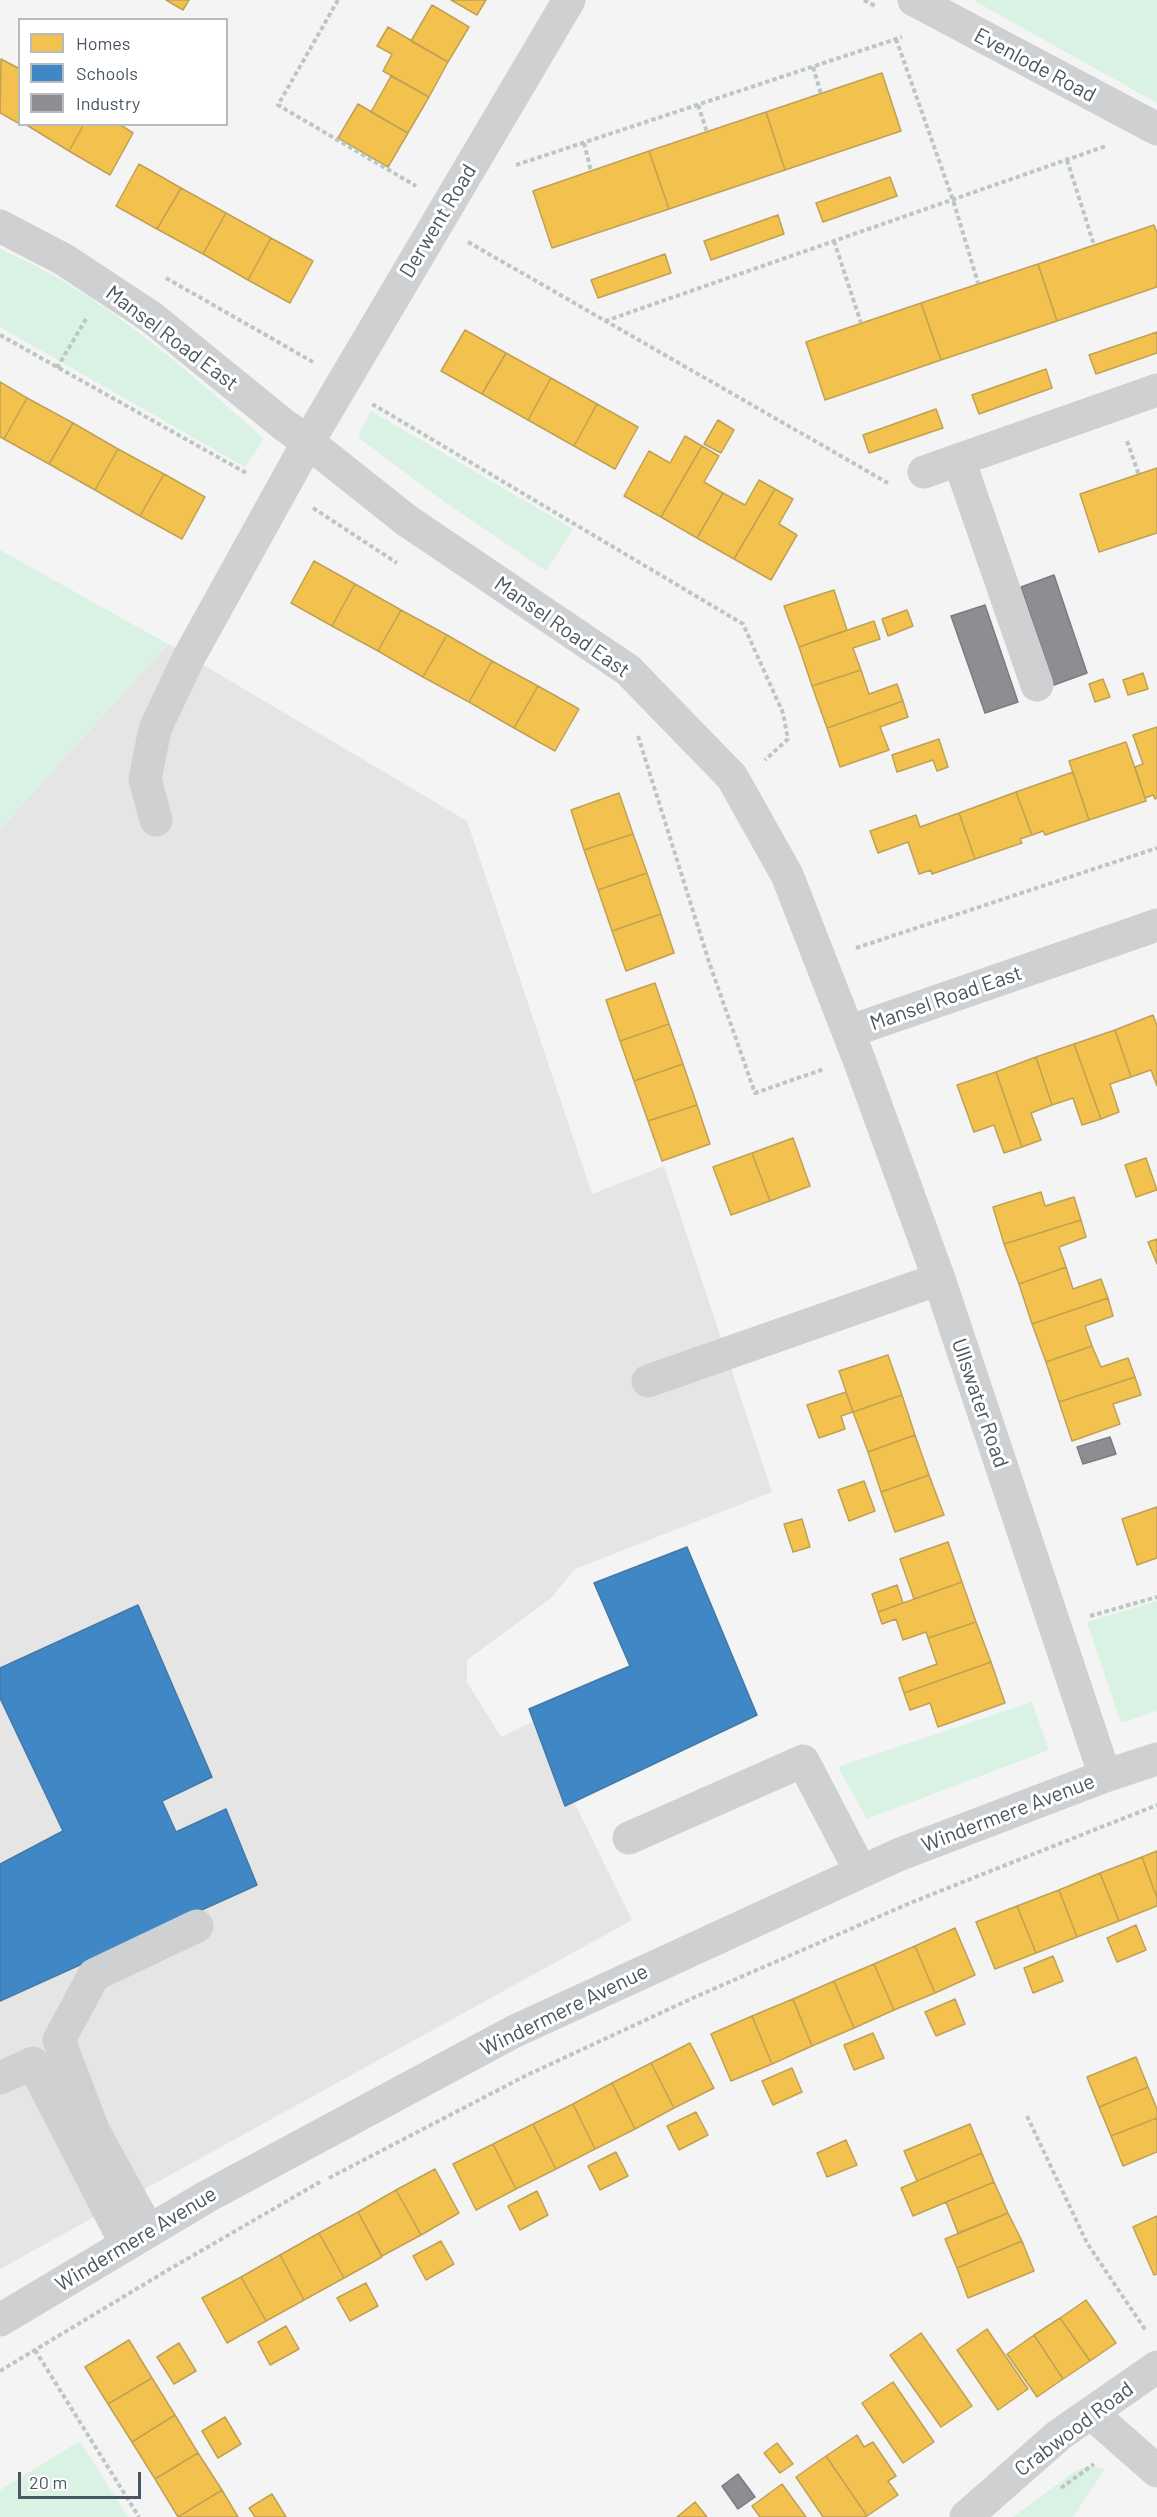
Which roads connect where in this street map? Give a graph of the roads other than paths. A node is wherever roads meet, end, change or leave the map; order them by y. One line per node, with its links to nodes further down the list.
1 (569, 0): 6 (street, Derwent Road)
2 (914, 0): 3 (street, Evenlode Road)
3 (1156, 129)
4 (0, 226): 6 (street, Mansel Road East)
5 (1157, 390): 7 (street)
6 (308, 442): 10 (street, Derwent Road); 12 (street, Mansel Road East)
7 (959, 460): 8 (street); 9 (street)
8 (924, 472)
9 (1037, 685)
10 (156, 820)
11 (1157, 926): 12 (street, Mansel Road East)
12 (848, 1032): 13 (street, Ullswater Road)
13 (939, 1279): 14 (street); 16 (street, Ullswater Road)
14 (648, 1381)
15 (1157, 1759): 16 (street, Windermere Avenue)
16 (1105, 1776): 18 (street, Windermere Avenue)
17 (629, 1838): 18 (street)
18 (861, 1872): 21 (street, Windermere Avenue)
19 (197, 1926): 21 (street)
20 (0, 2078): 21 (street)
21 (137, 2236): 22 (street, Windermere Avenue)
22 (0, 2320)
23 (1154, 2352): 24 (street, Crabwood Road)
24 (1091, 2413): 25 (street); 26 (street, Crabwood Road)
25 (1157, 2471)
26 (966, 2517)

